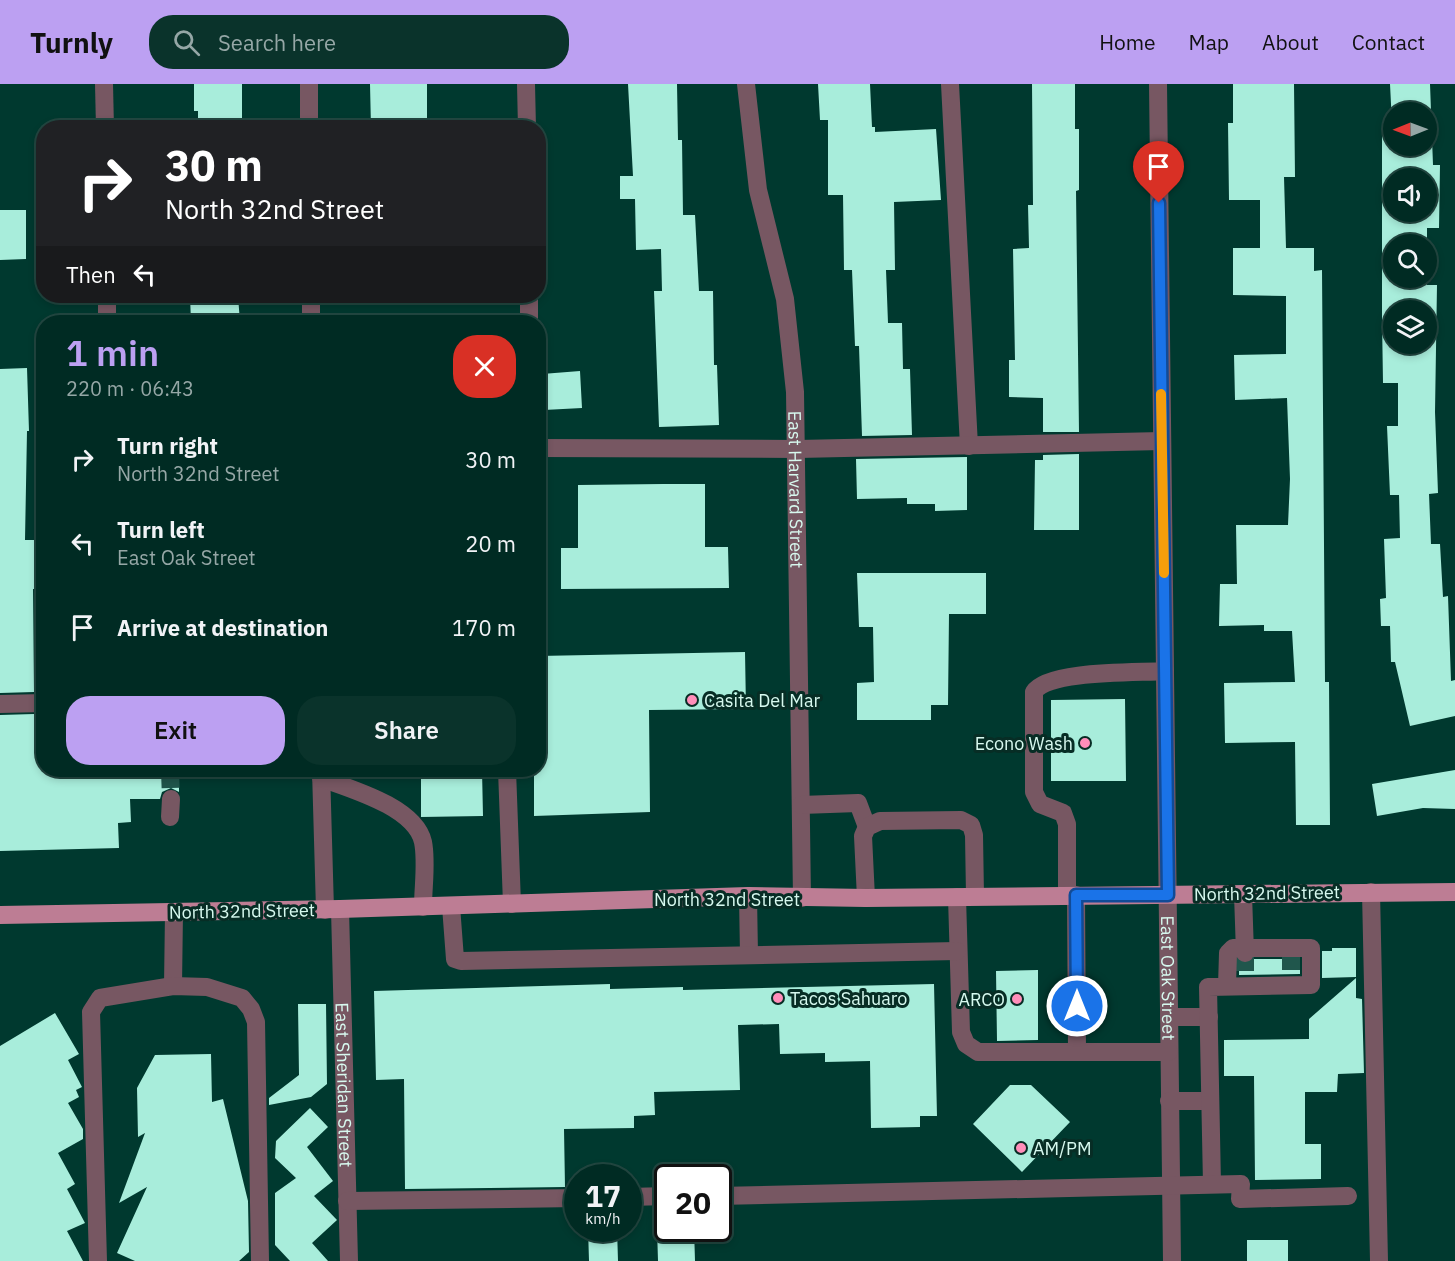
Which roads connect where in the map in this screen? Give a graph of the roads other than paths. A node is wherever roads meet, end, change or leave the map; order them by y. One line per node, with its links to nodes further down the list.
1 (104, 84): 7 (street)
2 (309, 84): 8 (street)
3 (526, 84): 9 (street)
4 (746, 84): 13 (street, East Harvard Street)
5 (950, 84): 11 (street)
6 (1158, 84): 10 (street, East Oak Street)
7 (105, 120)
8 (309, 120)
9 (527, 120)
10 (1162, 441): 11 (street); 14 (street, East Oak Street)
11 (969, 446): 13 (street)
12 (546, 448): 13 (street)
13 (798, 450): 20 (street, East Harvard Street)
14 (1165, 671): 25 (street); 26 (street, East Oak Street)
15 (36, 703): 16 (street)
16 (0, 704)
17 (321, 777): 35 (street, East Sheridan Street)
18 (327, 777): 34 (street)
19 (507, 777): 32 (street)
20 (801, 805): 21 (street); 30 (street, East Harvard Street)
21 (867, 826): 28 (street); 31 (street)
22 (1371, 892): 23 (main road, North 32nd Street); 24 (main road, North 32nd Street); 59 (street)
23 (1455, 892)
24 (1243, 894): 26 (main road, North 32nd Street); 39 (street)
25 (1072, 895): 26 (main road, North 32nd Street); 28 (main road, North 32nd Street); 45 (street)
26 (1168, 895): 43 (street, East Oak Street)
27 (748, 896): 30 (main road, North 32nd Street); 32 (main road, North 32nd Street); 40 (street)
28 (975, 896): 29 (main road, North 32nd Street)
29 (957, 897): 31 (main road, North 32nd Street); 38 (street)
30 (802, 898): 31 (main road, North 32nd Street)
31 (866, 898)
32 (512, 904): 33 (main road, North 32nd Street)
33 (451, 906): 34 (main road, North 32nd Street); 40 (street)
34 (423, 907): 35 (main road, North 32nd Street)
35 (333, 909): 36 (main road, North 32nd Street); 54 (street, East Sheridan Street)
36 (174, 912): 37 (main road, North 32nd Street); 41 (street)
37 (0, 915)
38 (957, 951): 40 (street); 45 (street)
39 (1245, 951): 42 (street); 42 (street)
40 (749, 956)
41 (173, 986): 55 (street); 56 (street)
42 (1227, 986): 44 (street)
43 (1168, 1017): 44 (street); 46 (street, East Oak Street)
44 (1209, 1017): 48 (street)
45 (1077, 1052): 46 (street)
46 (1169, 1052): 47 (street, East Oak Street)
47 (1169, 1101): 48 (street); 49 (street, East Oak Street)
48 (1210, 1101): 50 (street)
49 (1171, 1184): 50 (street); 51 (street); 58 (street, East Oak Street)
50 (1212, 1184): 52 (street)
51 (732, 1196)
52 (1348, 1196)
53 (564, 1198): 54 (street)
54 (347, 1201): 57 (street, East Sheridan Street)
55 (98, 1261)
56 (260, 1261)
57 (349, 1261)
58 (1172, 1261)
59 (1379, 1261)

